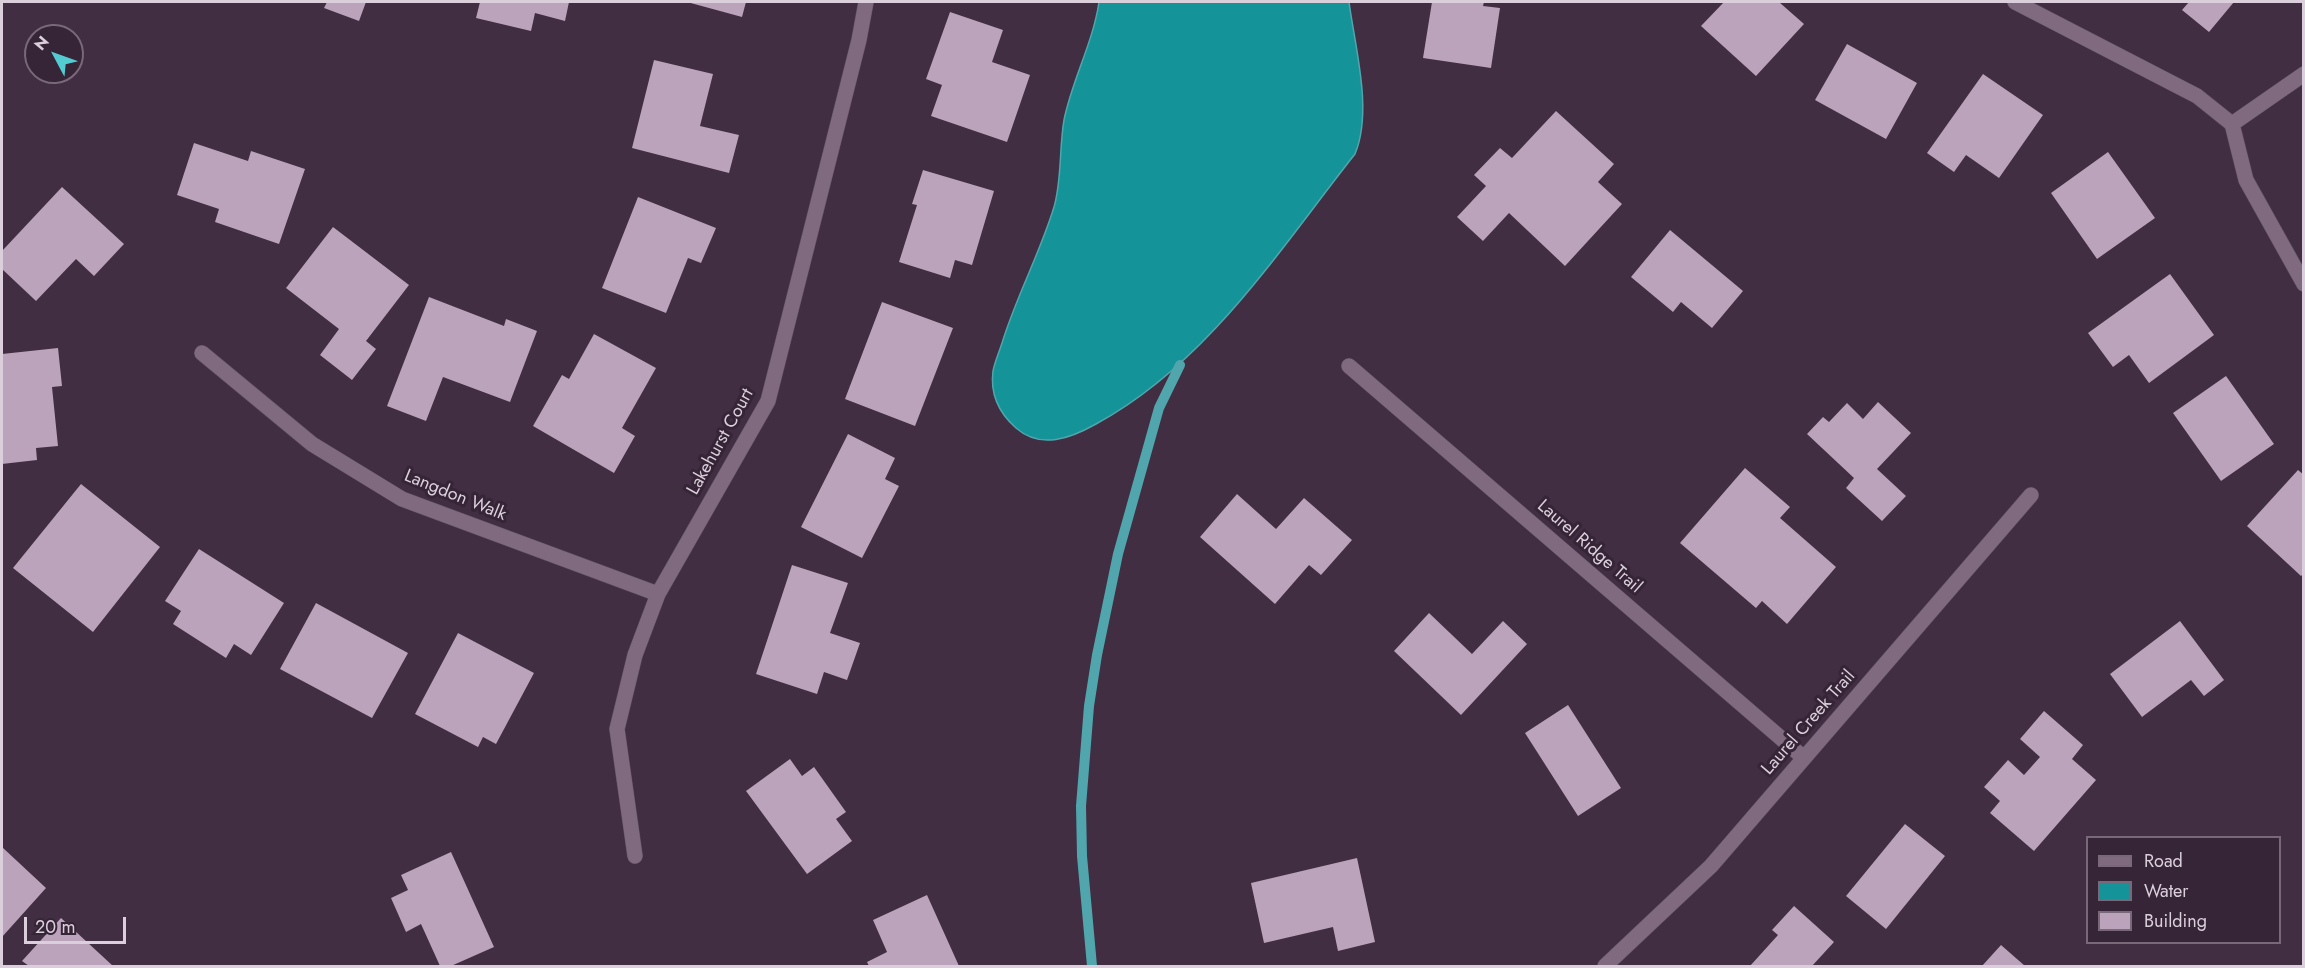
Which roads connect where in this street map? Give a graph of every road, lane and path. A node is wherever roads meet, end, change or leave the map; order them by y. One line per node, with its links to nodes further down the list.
1 (866, 2): 9 (street, Lakehurst Court)
2 (2015, 2): 4 (street)
3 (2304, 74): 4 (street)
4 (2232, 124): 5 (street)
5 (2304, 284)
6 (202, 353): 9 (street, Langdon Walk)
7 (1349, 366): 10 (street, Laurel Ridge Trail)
8 (2031, 495): 10 (street, Laurel Creek Trail)
9 (658, 594): 11 (street, Lakehurst Court)
10 (1804, 758): 12 (street, Laurel Creek Trail)
11 (635, 856)
12 (1605, 966)

